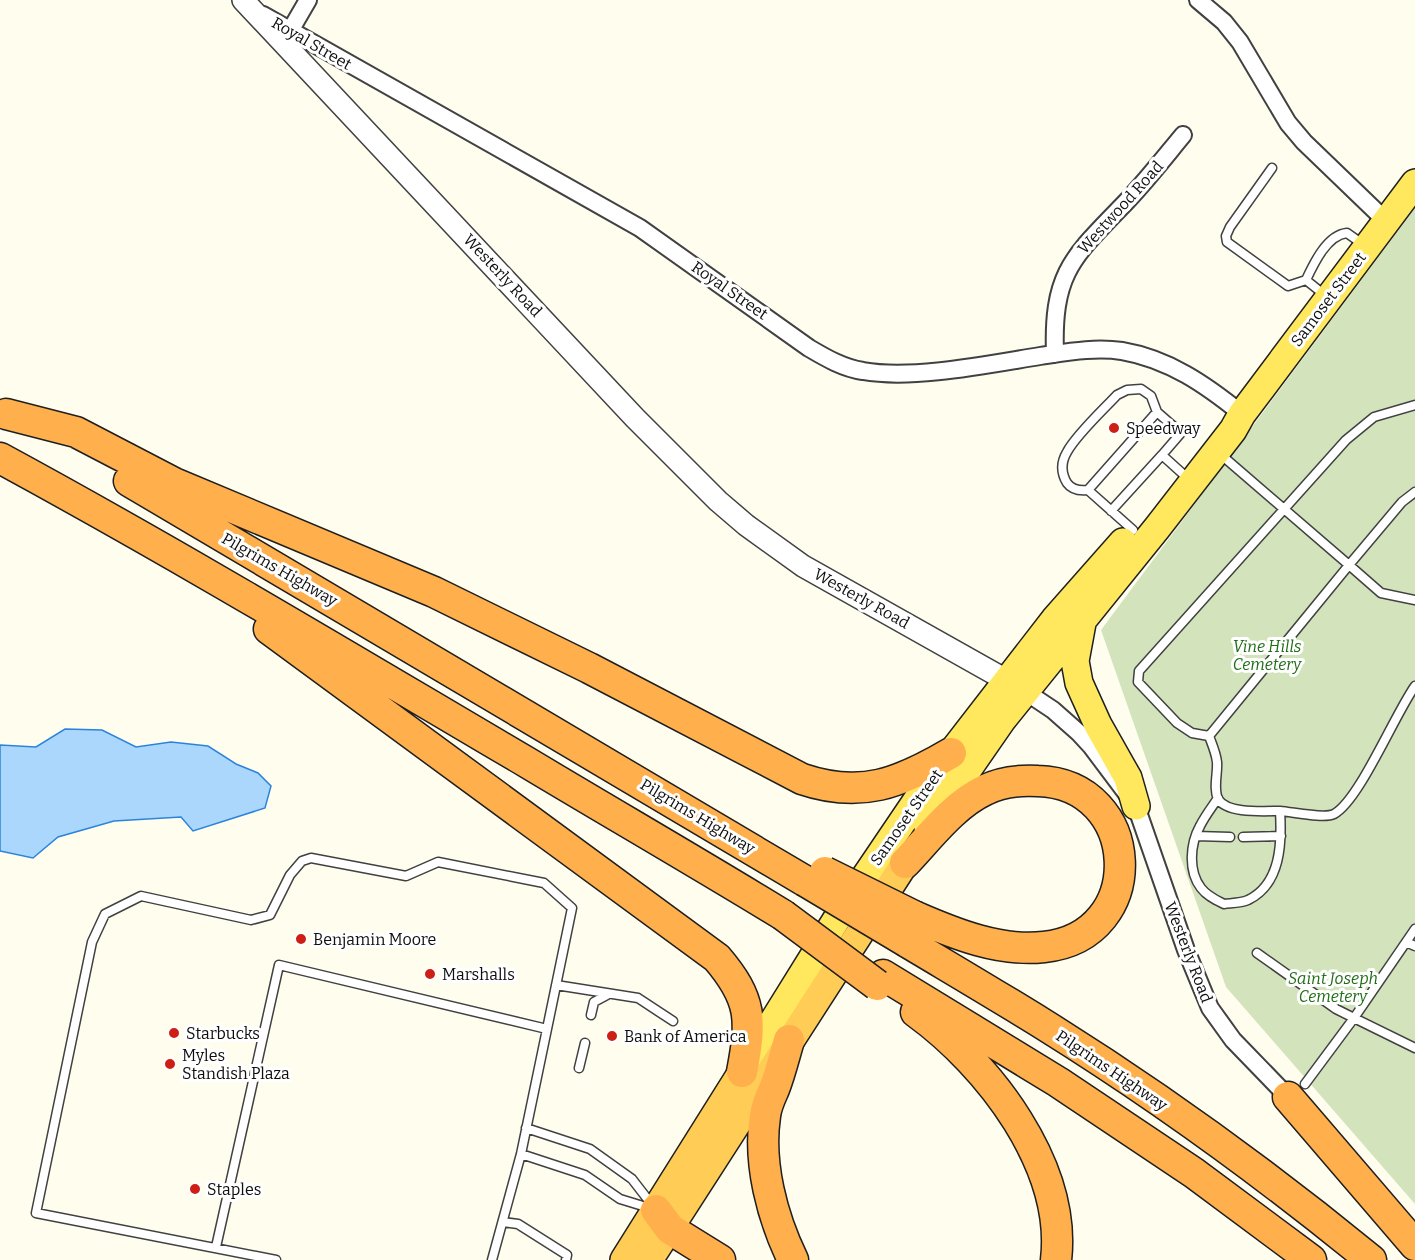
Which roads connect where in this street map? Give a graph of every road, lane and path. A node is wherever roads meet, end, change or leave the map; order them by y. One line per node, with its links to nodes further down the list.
1 (308, 0): 4 (street)
2 (1198, 0): 8 (street)
3 (247, 4): 4 (street, Royal Street); 30 (street, Westerly Road)
4 (290, 31): 12 (street, Royal Street)
5 (1183, 135): 12 (street, Westwood Road)
6 (1272, 168): 10 (lane)
7 (1415, 183): 8 (main road, Samoset Street)
8 (1386, 221): 9 (main road, Samoset Street)
9 (1367, 247): 10 (lane); 11 (main road, Samoset Street)
10 (1306, 280): 11 (lane)
11 (1329, 298): 16 (main road, Samoset Street)
12 (1055, 354): 16 (street, Royal Street)
13 (1415, 405): 23 (lane)
14 (3, 412): 33 (highway); 43 (highway, Pilgrims Highway, bridge)
15 (1157, 412): 18 (lane); 21 (lane); 21 (lane)
16 (1242, 414): 17 (main road, Samoset Street); 20 (main road, Samoset Street)
17 (1216, 451): 23 (lane); 29 (main road, Samoset Street)
18 (1159, 453): 20 (lane); 24 (lane)
19 (0, 458): 26 (highway)
20 (1184, 474): 25 (main road, Samoset Street)
21 (1088, 490): 24 (lane)
22 (1415, 492): 27 (lane)
23 (1284, 510): 27 (lane); 32 (lane)
24 (1111, 511): 25 (lane)
25 (1133, 530): 30 (main road, Samoset Street)
26 (140, 535): 46 (highway, bridge); 57 (highway)
27 (1348, 565): 28 (lane); 32 (lane)
28 (1415, 600)
29 (1082, 620): 30 (main road, Samoset Street); 35 (main road)
30 (1017, 686): 33 (main road, Samoset Street); 35 (street, Westerly Road); 41 (main road, Samoset Street)
31 (1415, 686): 36 (lane)
32 (1209, 736): 34 (lane)
33 (951, 753): 57 (main road, Samoset Street)
34 (1218, 798): 36 (lane); 37 (lane)
35 (1136, 806): 58 (street, Westerly Road)
36 (1280, 811): 38 (lane)
37 (1196, 836): 38 (lane); 39 (lane)
38 (1281, 836): 40 (lane)
39 (1230, 837)
40 (1243, 837)
41 (905, 863): 43 (highway); 53 (highway, Samoset Street)
42 (1415, 929): 44 (lane)
43 (911, 930): 75 (highway, Pilgrims Highway)
44 (1411, 944): 50 (lane)
45 (1257, 953): 50 (lane)
46 (880, 980): 73 (highway); 74 (highway)
47 (556, 985): 48 (lane); 52 (lane); 65 (lane)
48 (611, 994): 49 (lane); 51 (lane)
49 (591, 1015)
50 (1354, 1018): 55 (lane); 58 (lane)
51 (673, 1021)
52 (547, 1029): 59 (lane); 65 (lane)
53 (789, 1040): 61 (highway, Samoset Street); 72 (highway)
54 (585, 1043): 56 (lane)
55 (1415, 1048)
56 (579, 1068)
57 (741, 1072): 61 (highway, Samoset Street)
58 (1296, 1090): 63 (street, Westerly Road); 64 (highway)
59 (526, 1128): 60 (lane); 61 (lane)
60 (521, 1154): 61 (lane); 62 (lane)
61 (663, 1219): 69 (highway, Samoset Street); 70 (highway, Samoset Street); 71 (highway)
62 (503, 1222): 67 (lane); 68 (lane)
63 (1415, 1227)
64 (1415, 1245)
65 (216, 1247): 66 (lane)
66 (276, 1260)
67 (492, 1260)
68 (566, 1260)
69 (624, 1260)
70 (649, 1260)
71 (720, 1260)
72 (793, 1260)
73 (1056, 1260)
74 (1311, 1260)
75 (1371, 1260)

